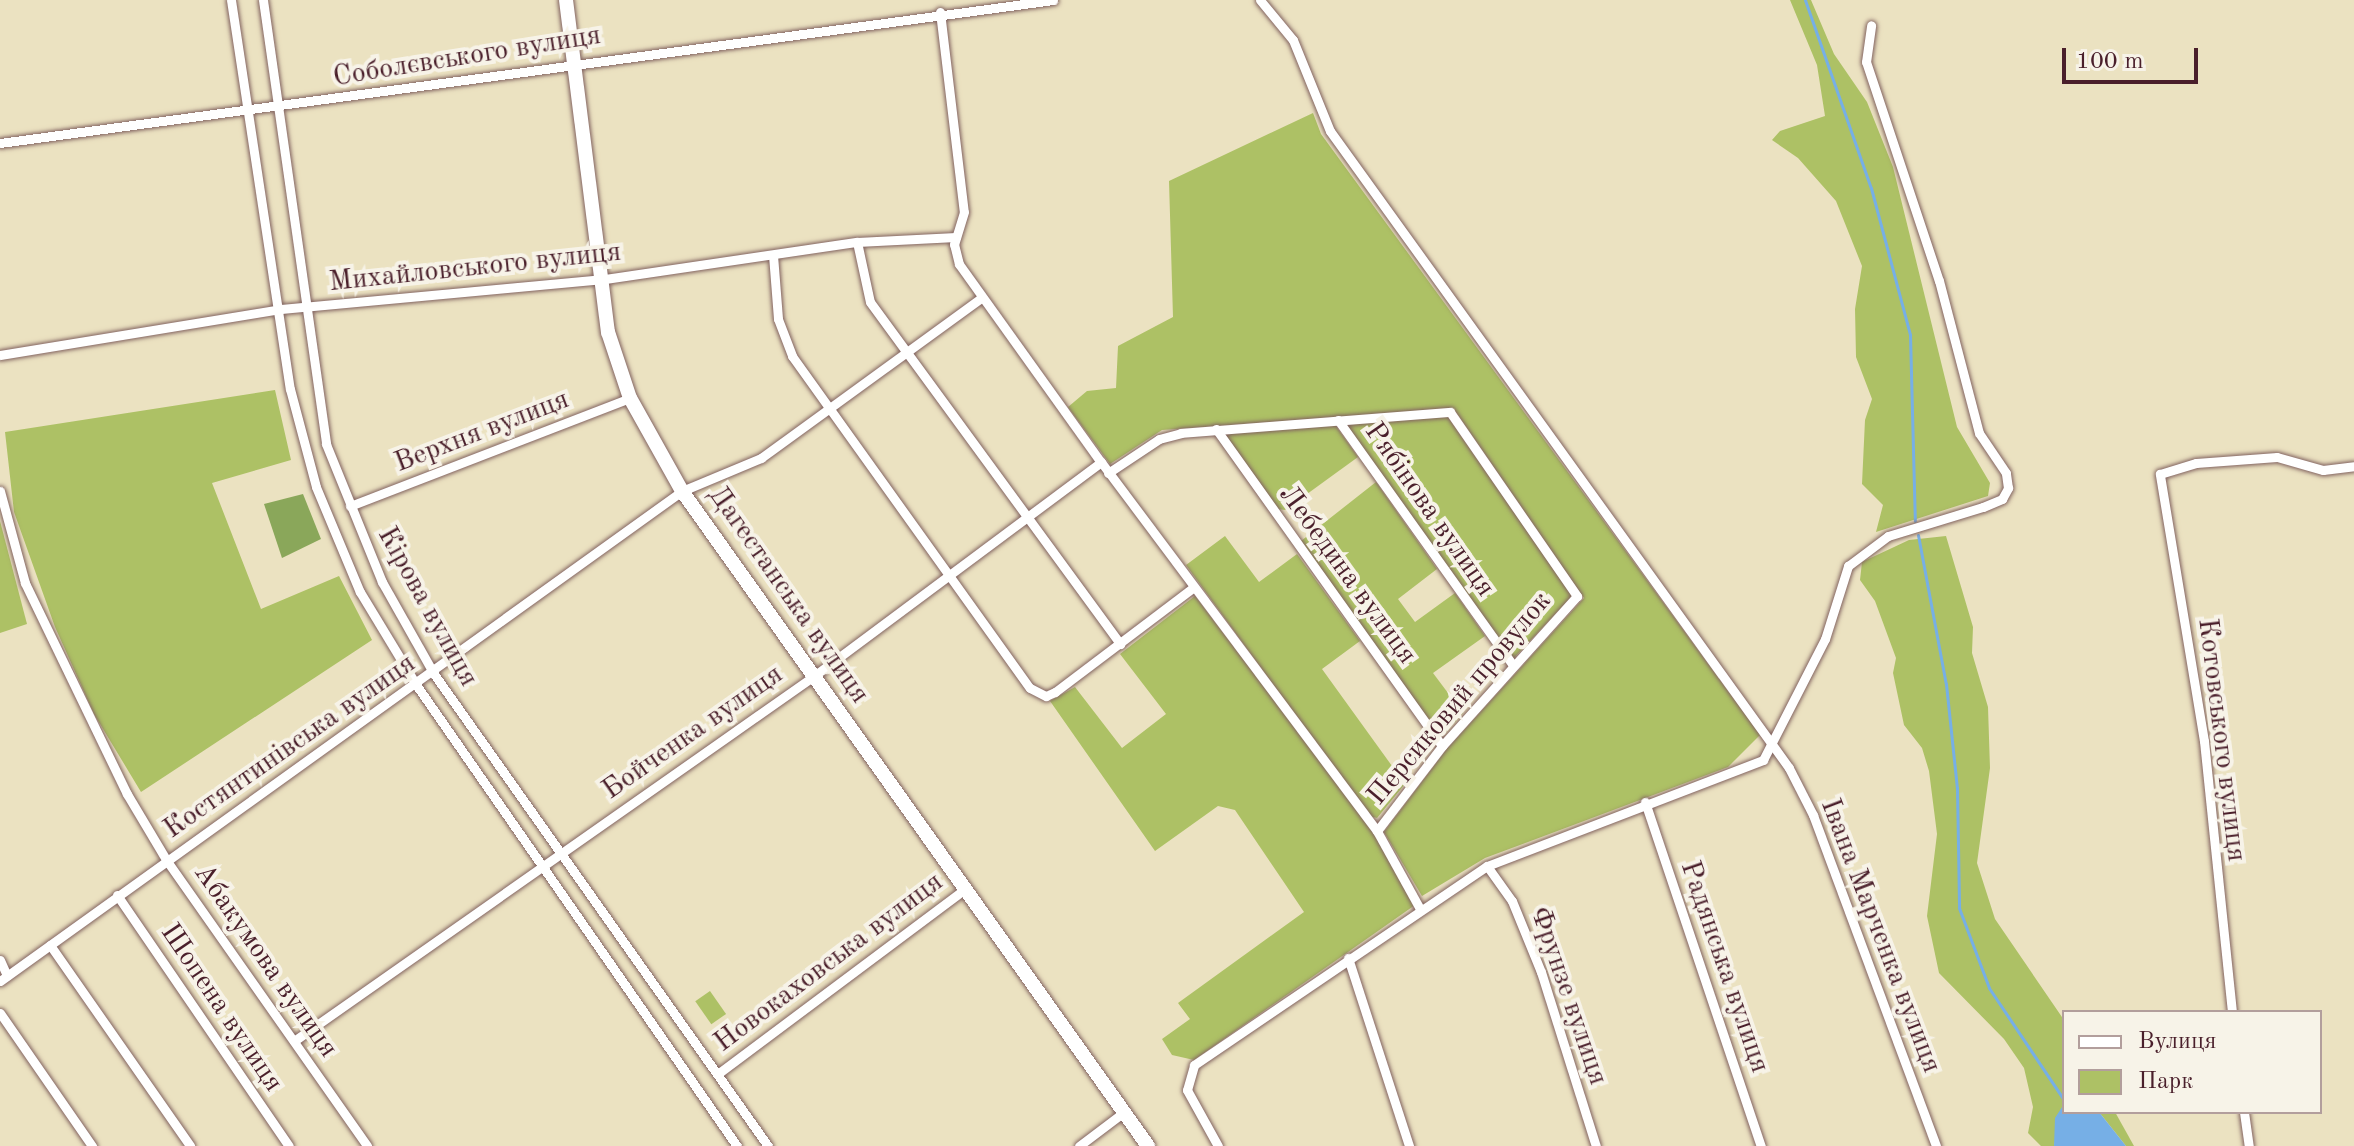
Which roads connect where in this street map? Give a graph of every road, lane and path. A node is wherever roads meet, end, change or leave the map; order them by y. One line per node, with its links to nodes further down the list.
1 (231, 0): 9 (street, Кірова вулиця)
2 (263, 0): 10 (street, Кірова вулиця)
3 (566, 0): 8 (street, Дагестанська вулиця)
4 (1053, 0): 6 (street, Соболєвського вулиця)
5 (1260, 0): 40 (street, Івана Марченка вулиця)
6 (940, 12): 8 (street, Соболєвського вулиця); 12 (street)
7 (1871, 25): 40 (street)
8 (574, 62): 10 (street, Соболєвського вулиця); 15 (street, Дагестанська вулиця)
9 (247, 108): 10 (street, Соболєвського вулиця); 11 (street, Соболєвського вулиця); 18 (street, Кірова вулиця)
10 (279, 108): 17 (street, Кірова вулиця)
11 (0, 143)
12 (956, 237): 13 (street, Михайловського вулиця); 16 (street)
13 (857, 242): 14 (street, Михайловського вулиця); 19 (street)
14 (773, 255): 15 (street, Михайловського вулиця); 22 (street)
15 (605, 279): 17 (street, Михайловського вулиця); 21 (street, Дагестанська вулиця)
16 (981, 298): 19 (street, Костянтинівська вулиця); 25 (street)
17 (308, 307): 18 (street, Михайловського вулиця); 30 (street, Кірова вулиця)
18 (280, 309): 20 (street, Михайловського вулиця); 38 (street, Кірова вулиця)
19 (903, 351): 22 (street, Костянтинівська вулиця); 31 (street)
20 (0, 355)
21 (630, 398): 29 (street, Дагестанська вулиця); 30 (street, Верхня вулиця)
22 (829, 407): 29 (street, Костянтинівська вулиця); 32 (street)
23 (1338, 420): 24 (street); 35 (street, Рябінова вулиця); 35 (street, Персиковий провулок)
24 (1216, 429): 27 (street); 39 (street, Лебедина вулиця)
25 (1101, 462): 27 (street); 31 (street, Бойченка вулиця)
26 (2354, 466): 54 (street, Котовського вулиця)
27 (1108, 473): 33 (street)
28 (0, 491): 44 (street, Абакумова вулиця)
29 (682, 491): 36 (street, Костянтинівська вулиця); 37 (street, Дагестанська вулиця)
30 (350, 506): 36 (street, Кірова вулиця)
31 (1028, 517): 32 (street, Бойченка вулиця); 34 (street)
32 (952, 573): 34 (street); 37 (street, Бойченка вулиця)
33 (1194, 587): 34 (street); 42 (street)
34 (1120, 644)
35 (1512, 664): 39 (street, Персиковий провулок)
36 (434, 674): 38 (street, Костянтинівська вулиця); 43 (street, Кірова вулиця)
37 (814, 676): 43 (street, Бойченка вулиця); 47 (street, Дагестанська вулиця)
38 (417, 686): 44 (street, Костянтинівська вулиця); 45 (street, Кірова вулиця)
39 (1442, 746): 42 (street, Персиковий провулок)
40 (1771, 748): 41 (street); 72 (street, Івана Марченка вулиця)
41 (1645, 802): 46 (street); 71 (street, Радянська вулиця)
42 (1377, 831): 49 (street)
43 (560, 851): 45 (street, Бойченка вулиця); 57 (street, Кірова вулиця)
44 (167, 861): 48 (street, Костянтинівська вулиця); 56 (street, Абакумова вулиця)
45 (544, 863): 56 (street, Бойченка вулиця); 64 (street, Кірова вулиця)
46 (1487, 866): 49 (street); 70 (street, Фрунзе вулиця)
47 (965, 889): 57 (street, Новокаховська вулиця); 58 (street, Дагестанська вулиця)
48 (117, 895): 50 (street, Костянтинівська вулиця); 62 (street, Шопена вулиця)
49 (1419, 907): 51 (street)
50 (50, 945): 53 (street, Костянтинівська вулиця); 61 (street)
51 (1348, 958): 68 (street); 69 (street)
52 (0, 960): 53 (street)
53 (3, 979)
54 (2232, 1010)
55 (0, 1013): 60 (street)
56 (294, 1041): 63 (street, Абакумова вулиця)
57 (719, 1073): 65 (street, Кірова вулиця)
58 (1124, 1112): 66 (street); 67 (street, Дагестанська вулиця)
59 (2244, 1114): 73 (street)
60 (92, 1146)
61 (190, 1146)
62 (289, 1146)
63 (367, 1146)
64 (737, 1146)
65 (768, 1146)
66 (1079, 1146)
67 (1148, 1146)
68 (1218, 1146)
69 (1409, 1146)
70 (1596, 1146)
71 (1761, 1146)
72 (1936, 1146)
73 (2249, 1146)

